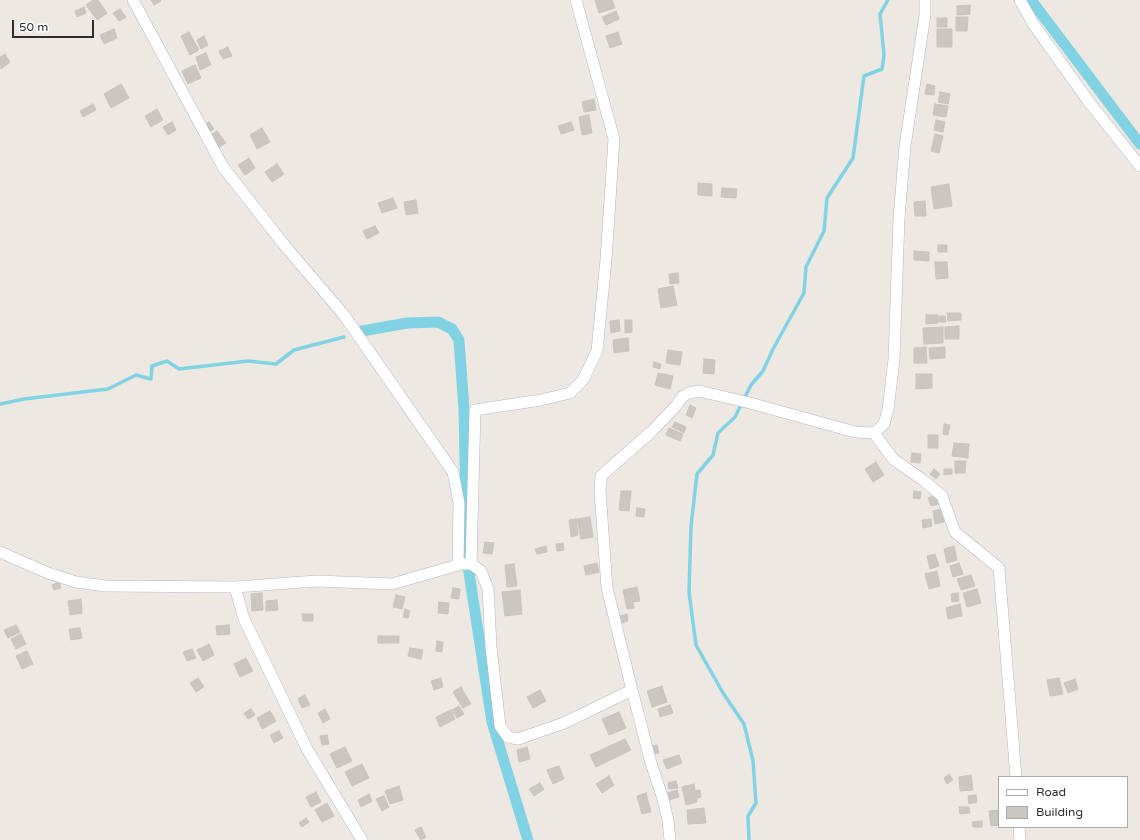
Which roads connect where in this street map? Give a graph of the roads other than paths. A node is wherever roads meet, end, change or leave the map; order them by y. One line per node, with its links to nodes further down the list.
1 (132, 0): 9 (street)
2 (576, 0): 8 (street)
3 (925, 0): 6 (street)
4 (1020, 0): 5 (street)
5 (1140, 166)
6 (874, 433): 11 (street); 12 (street)
7 (0, 552): 10 (street)
8 (471, 564): 9 (street); 11 (street)
9 (458, 565): 10 (street)
10 (235, 587): 14 (street)
11 (632, 690): 15 (street)
12 (1016, 776)
13 (1019, 828): 16 (street)
14 (362, 840)
15 (670, 840)
16 (1020, 840)

